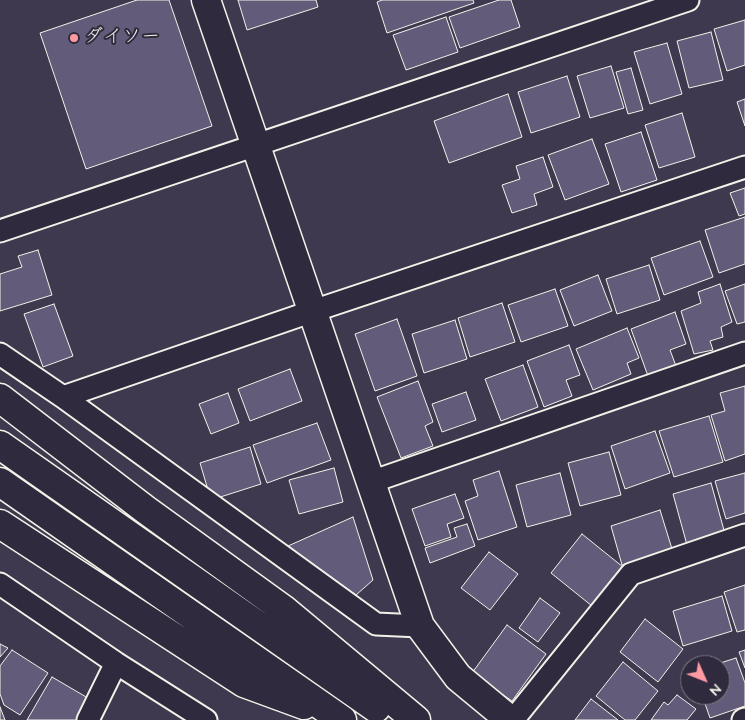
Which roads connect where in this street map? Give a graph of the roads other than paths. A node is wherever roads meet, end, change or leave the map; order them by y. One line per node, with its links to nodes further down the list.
1 (206, 0): 3 (street)
2 (688, 0): 3 (street)
3 (256, 146): 5 (street); 6 (street)
4 (745, 167): 6 (street)
5 (0, 231)
6 (313, 311): 9 (street); 13 (street)
7 (745, 353): 13 (street)
8 (0, 354): 9 (street)
9 (63, 397): 17 (street)
10 (0, 398): 23 (street)
11 (0, 446): 22 (street)
12 (0, 482): 19 (street)
13 (371, 482): 17 (street)
14 (0, 524): 19 (street)
15 (745, 535): 24 (street)
16 (0, 584): 18 (street)
17 (420, 626): 24 (street)
18 (116, 663): 20 (street); 21 (street)
19 (341, 719)
20 (88, 720)
21 (206, 720)
22 (394, 720)
23 (416, 720)
24 (512, 720)

